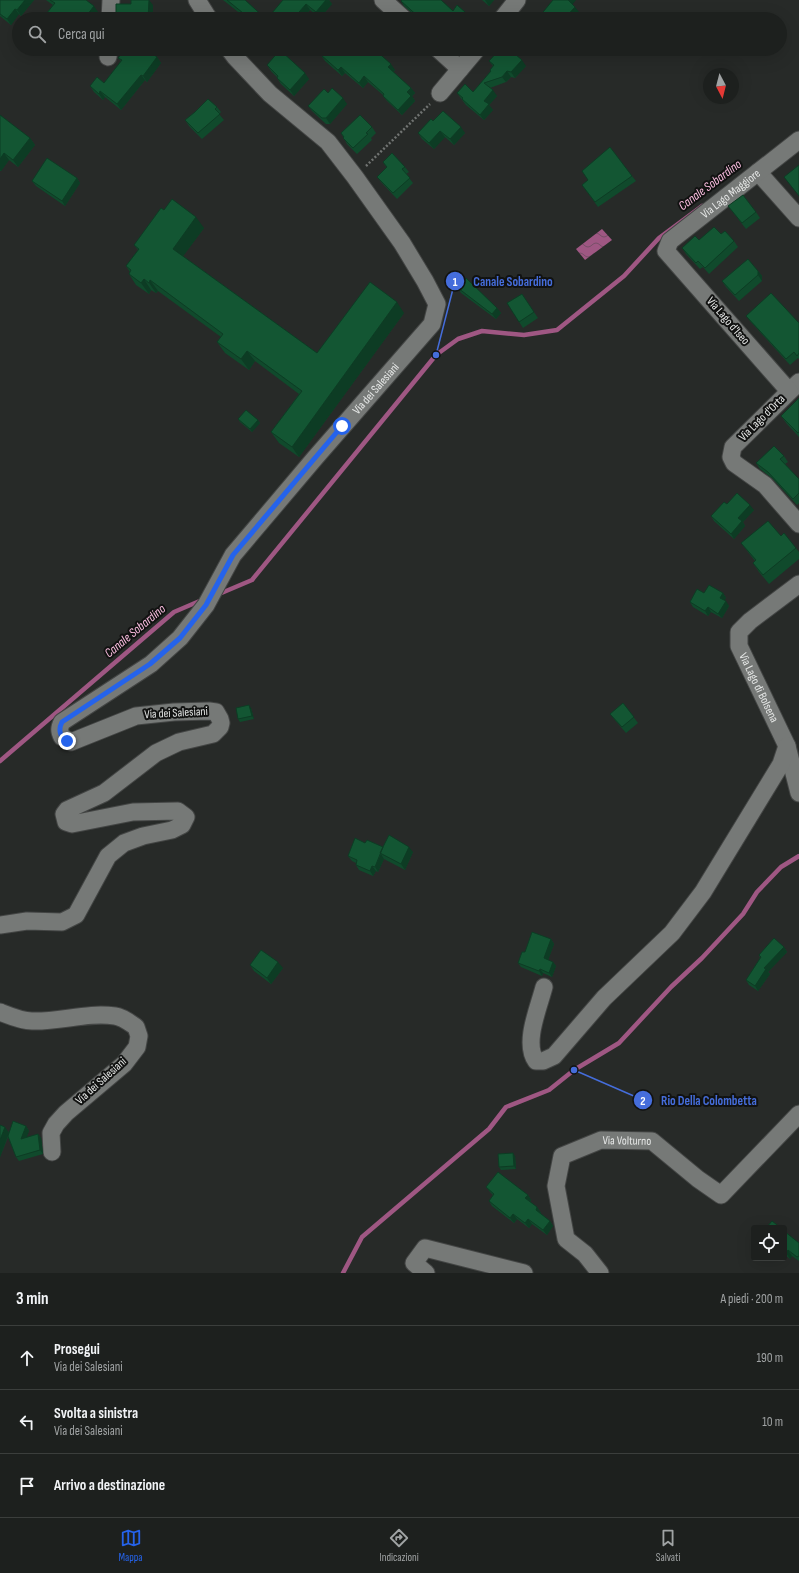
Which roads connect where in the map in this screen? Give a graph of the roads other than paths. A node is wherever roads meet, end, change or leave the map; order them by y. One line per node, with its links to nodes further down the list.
1 (111, 0): 5 (street)
2 (197, 0): 6 (street)
3 (383, 0): 7 (street)
4 (517, 0): 8 (street)
5 (110, 12)
6 (205, 12)
7 (396, 12)
8 (508, 12)
9 (234, 56): 23 (street, Via dei Salesiani)
10 (446, 56): 12 (street)
11 (471, 56): 12 (street)
12 (460, 69): 13 (street)
13 (440, 93)
14 (799, 140): 15 (street, Via Lago Maggiore)
15 (758, 172): 16 (street); 17 (street, Via Lago Maggiore)
16 (799, 218)
17 (666, 251): 18 (street, Via Lago d'Iseo)
18 (794, 386): 19 (street, Via Lago d'Orta)
19 (799, 524)
20 (799, 584): 21 (street, Via Lago di Bolsena)
21 (787, 746): 22 (street, Via Lago di Bolsena); 24 (street)
22 (799, 793)
23 (0, 925)
24 (544, 987)
25 (0, 1012): 27 (street, Via dei Salesiani)
26 (799, 1114): 30 (street, Via Volturno)
27 (52, 1152)
28 (426, 1273): 29 (street)
29 (524, 1273)
30 (600, 1273)

